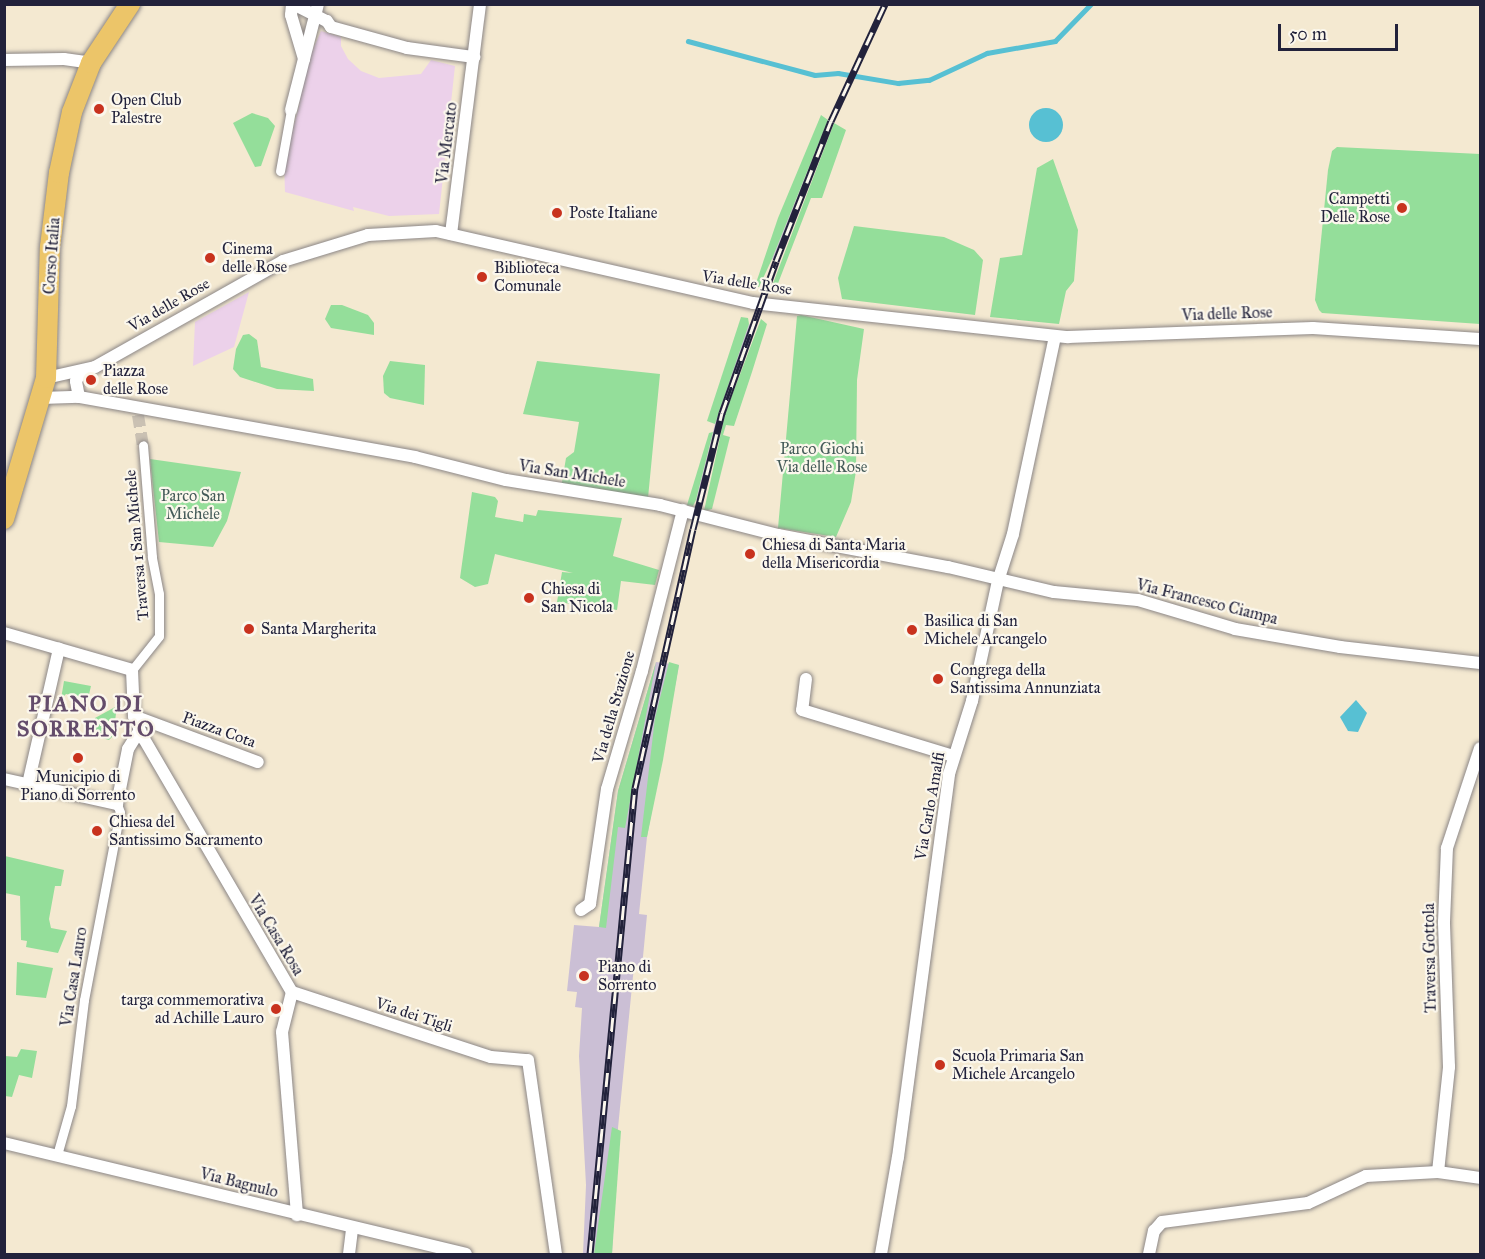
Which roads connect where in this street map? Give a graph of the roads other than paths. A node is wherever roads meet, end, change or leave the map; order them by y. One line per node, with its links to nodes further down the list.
1 (130, 4): 8 (main road, Corso Italia)
2 (293, 4): 4 (street); 6 (street)
3 (480, 4): 5 (street, Via Mercato)
4 (317, 11): 5 (street); 6 (street)
5 (474, 57): 11 (street, Via Mercato)
6 (304, 59): 9 (street)
7 (4, 60): 8 (street)
8 (91, 63): 15 (main road, Corso Italia)
9 (291, 110): 10 (street)
10 (280, 171)
11 (451, 234): 12 (street, Via delle Rose); 14 (street, Via delle Rose)
12 (1055, 336): 13 (street, Via delle Rose); 21 (street, Via Carlo Amalfi)
13 (1480, 339)
14 (81, 372): 15 (street, Via delle Rose); 16 (street)
15 (46, 378): 17 (main road, Corso Italia)
16 (79, 397): 17 (street); 19 (street, Via San Michele)
17 (41, 398): 20 (main road, Corso Italia)
18 (143, 445): 25 (street, Traversa 1 San Michele)
19 (683, 510): 21 (street, Via San Michele); 35 (street, Via della Stazione)
20 (4, 519)
21 (998, 580): 24 (street, Via Francesco Ciampa); 30 (street, Via Carlo Amalfi)
22 (4, 633): 23 (street)
23 (58, 649): 25 (street); 33 (street)
24 (1480, 663)
25 (132, 670): 27 (street)
26 (806, 679): 30 (street)
27 (134, 716): 28 (street); 31 (street, Piazza Cota)
28 (140, 730): 34 (street); 36 (street, Via Casa Rosa)
29 (1480, 748): 39 (street, Traversa Gottola)
30 (953, 756): 46 (street, Via Carlo Amalfi)
31 (258, 762)
32 (4, 779): 33 (street)
33 (28, 784): 34 (street)
34 (117, 804): 38 (street, Via Casa Lauro)
35 (581, 910)
36 (292, 992): 41 (street, Via Casa Rosa); 45 (street, Via dei Tigli)
37 (4, 1143): 38 (street, Via Bagnulo)
38 (57, 1155): 41 (street, Via Bagnulo)
39 (1438, 1172): 40 (street); 47 (street)
40 (1480, 1178)
41 (297, 1215): 42 (street, Via Bagnulo)
42 (352, 1230): 43 (street); 44 (street, Via Bagnulo)
43 (349, 1254)
44 (466, 1254)
45 (556, 1254)
46 (881, 1254)
47 (1149, 1254)

